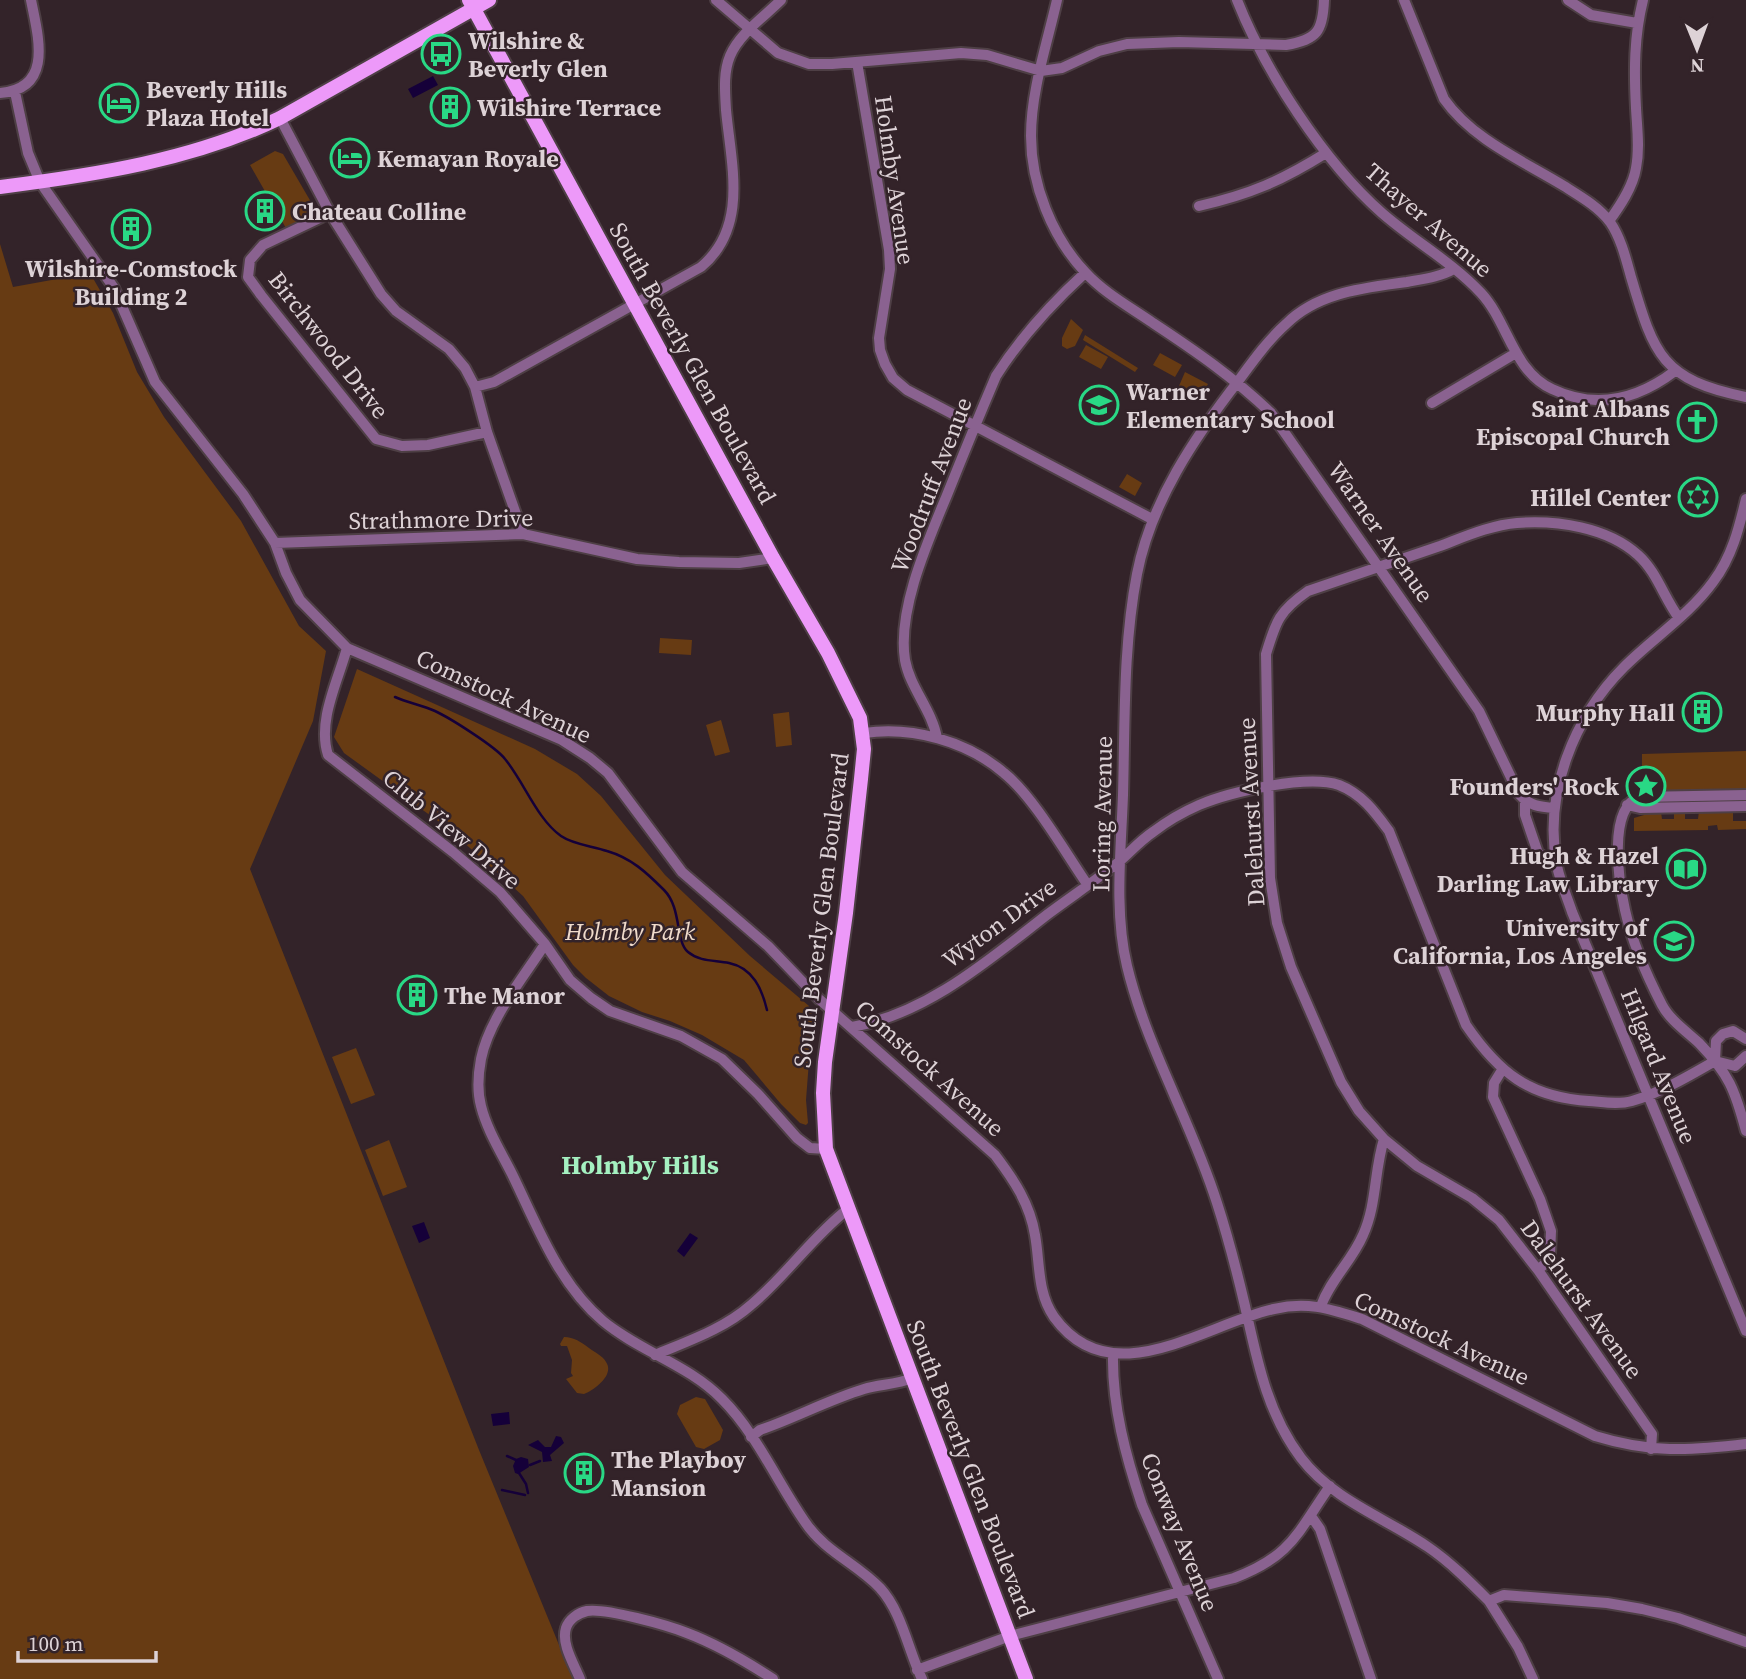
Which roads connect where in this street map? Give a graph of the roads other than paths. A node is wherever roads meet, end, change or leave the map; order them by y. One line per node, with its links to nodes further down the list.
1 (31, 0): 17 (street)
2 (489, 0): 11 (main road)
3 (716, 0): 13 (street)
4 (781, 0): 13 (street)
5 (1057, 0): 16 (street, Warner Avenue)
6 (1237, 0): 14 (street, Thayer Avenue)
7 (1324, 0): 14 (street)
8 (1404, 0): 25 (street)
9 (1568, 0): 12 (street)
10 (1643, 0): 12 (street)
11 (471, 4): 19 (main road); 28 (main road, South Beverly Glen Boulevard)
12 (1637, 23): 25 (street)
13 (751, 30): 15 (street); 28 (street)
14 (1256, 43): 16 (street); 20 (street, Thayer Avenue)
15 (857, 62): 16 (street); 35 (street, Holmby Avenue)
16 (1041, 71): 27 (street, Warner Avenue)
17 (15, 92): 18 (street); 21 (street, Comstock Avenue)
18 (0, 93)
19 (280, 118): 21 (main road); 24 (street)
20 (1326, 153): 23 (street); 26 (street, Thayer Avenue)
21 (40, 182): 22 (main road); 40 (street, Comstock Avenue)
22 (0, 187)
23 (1199, 206)
24 (330, 213): 32 (street); 36 (street, Birchwood Drive)
25 (1609, 221): 30 (street)
26 (1454, 269): 29 (street, Thayer Avenue); 31 (street, Loring Avenue)
27 (1085, 273): 31 (street, Warner Avenue); 35 (street, Woodruff Avenue)
28 (635, 304): 32 (street); 41 (main road, South Beverly Glen Boulevard)
29 (1517, 354): 30 (street, Thayer Avenue); 34 (street)
30 (1675, 371): 33 (street)
31 (1238, 382): 38 (street, Loring Avenue); 42 (street, Warner Avenue)
32 (475, 387): 36 (street)
33 (1746, 397)
34 (1432, 403)
35 (975, 426): 38 (street, Holmby Avenue); 46 (street, Woodruff Avenue)
36 (487, 432): 39 (street)
37 (1746, 499): 43 (street, Hilgard Avenue)
38 (1152, 519): 53 (street, Loring Avenue)
39 (523, 534): 40 (street, Strathmore Drive); 41 (street, Strathmore Drive)
40 (275, 543): 44 (street, Comstock Avenue)
41 (773, 558): 45 (main road, South Beverly Glen Boulevard)
42 (1380, 566): 43 (street); 47 (street, Dalehurst Avenue); 49 (street, Warner Avenue)
43 (1679, 618): 52 (street, Hilgard Avenue)
44 (347, 648): 56 (street, Club View Drive); 57 (street, Comstock Avenue)
45 (863, 733): 46 (street); 57 (main road, South Beverly Glen Boulevard)
46 (937, 738): 55 (street)
47 (1268, 786): 53 (street, Wyton Drive); 62 (street, Wyton Drive); 65 (street, Dalehurst Avenue)
48 (1746, 794): 50 (street)
49 (1525, 801): 52 (street); 54 (street, Warner Avenue)
50 (1627, 806): 51 (street); 61 (street)
51 (1746, 806)
52 (1555, 808): 54 (street, Hilgard Avenue)
53 (1121, 860): 55 (street, Wyton Drive); 70 (street, Loring Avenue)
54 (1557, 867): 63 (street, Hilgard Avenue)
55 (1087, 884): 58 (street, Wyton Drive)
56 (545, 944): 66 (street, Club View Drive); 72 (street)
57 (833, 1008): 58 (street, Comstock Avenue); 66 (main road, South Beverly Glen Boulevard)
58 (852, 1027): 73 (street, Comstock Avenue)
59 (1746, 1040): 61 (street)
60 (1746, 1056): 61 (street, Wyton Drive)
61 (1715, 1061): 63 (street, Wyton Drive); 64 (street)
62 (1502, 1070): 63 (street, Wyton Drive); 68 (street)
63 (1648, 1094): 71 (street, Hilgard Avenue)
64 (1746, 1131)
65 (1384, 1139): 68 (street, Dalehurst Avenue); 69 (street)
66 (826, 1149): 67 (main road, South Beverly Glen Boulevard)
67 (848, 1209): 72 (street); 74 (main road, South Beverly Glen Boulevard)
68 (1538, 1270): 77 (street, Dalehurst Avenue)
69 (1321, 1306): 70 (street, Comstock Avenue); 77 (street, Comstock Avenue)
70 (1247, 1317): 73 (street, Comstock Avenue); 78 (street, Loring Avenue)
71 (1746, 1331)
72 (655, 1355): 75 (street)
73 (1113, 1355): 80 (street, Conway Avenue)
74 (912, 1378): 75 (street); 82 (main road, South Beverly Glen Boulevard)
75 (751, 1437): 84 (street)
76 (1746, 1444): 77 (street, Comstock Avenue)
77 (1651, 1449)
78 (1330, 1486): 79 (street); 81 (street, Loring Avenue)
79 (1311, 1516): 80 (street); 89 (street)
80 (1180, 1592): 82 (street); 88 (street, Conway Avenue)
81 (1489, 1601): 83 (street); 90 (street)
82 (1010, 1636): 84 (street); 87 (main road, South Beverly Glen Boulevard)
83 (1746, 1642)
84 (919, 1675)
85 (580, 1679): 86 (street)
86 (773, 1679)
87 (1026, 1679)
88 (1218, 1679)
89 (1371, 1679)
90 (1533, 1679)

